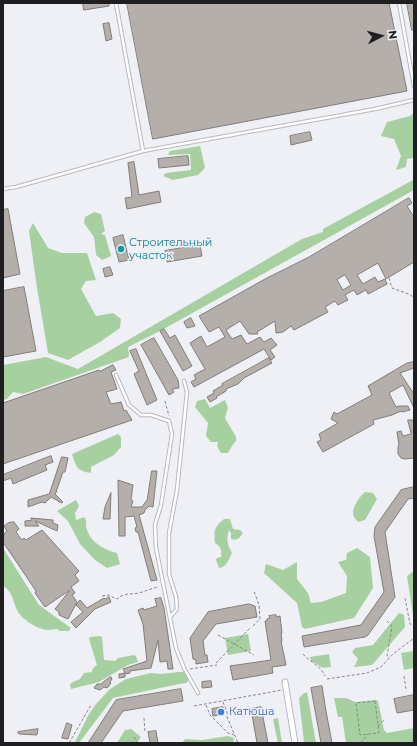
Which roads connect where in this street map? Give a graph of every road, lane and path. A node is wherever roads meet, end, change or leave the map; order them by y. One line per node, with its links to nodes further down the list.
1 (116, 3): 5 (lane)
2 (399, 3): 3 (lane)
3 (414, 86)
4 (414, 100): 5 (lane)
5 (143, 152): 6 (lane)
6 (3, 189)
7 (389, 278): 9 (path)
8 (414, 294): 9 (path)
9 (411, 296): 10 (path)
10 (414, 299)
11 (116, 374): 14 (lane)
12 (184, 381): 19 (lane)
13 (165, 401): 14 (path)
14 (169, 421): 15 (lane)
15 (164, 586): 17 (path); 19 (lane)
16 (254, 591): 24 (path)
17 (102, 596)
18 (405, 598): 21 (path)
19 (170, 617): 30 (lane)
20 (387, 621): 27 (path)
21 (414, 627)
22 (218, 635): 24 (path)
23 (414, 638): 27 (path)
24 (234, 644): 26 (path); 28 (path)
25 (303, 654): 31 (path)
26 (254, 655)
27 (389, 658): 33 (path)
28 (216, 662)
29 (217, 665): 30 (path)
30 (184, 668): 37 (lane)
31 (325, 676)
32 (404, 676): 36 (path)
33 (327, 679)
34 (285, 682): 35 (street)
35 (286, 689): 38 (path); 52 (street)
36 (406, 689)
37 (198, 693)
38 (223, 701): 39 (path); 47 (path)
39 (206, 704): 41 (path); 47 (path)
40 (91, 705): 49 (path)
41 (194, 706)
42 (144, 718): 45 (path)
43 (385, 719): 44 (path)
44 (378, 726): 46 (path); 46 (path)
45 (145, 732)
46 (368, 734): 53 (path)
47 (234, 735): 51 (path)
48 (134, 737): 50 (path)
49 (69, 743)
50 (138, 743)
51 (238, 743)
52 (295, 743)
53 (361, 743)

